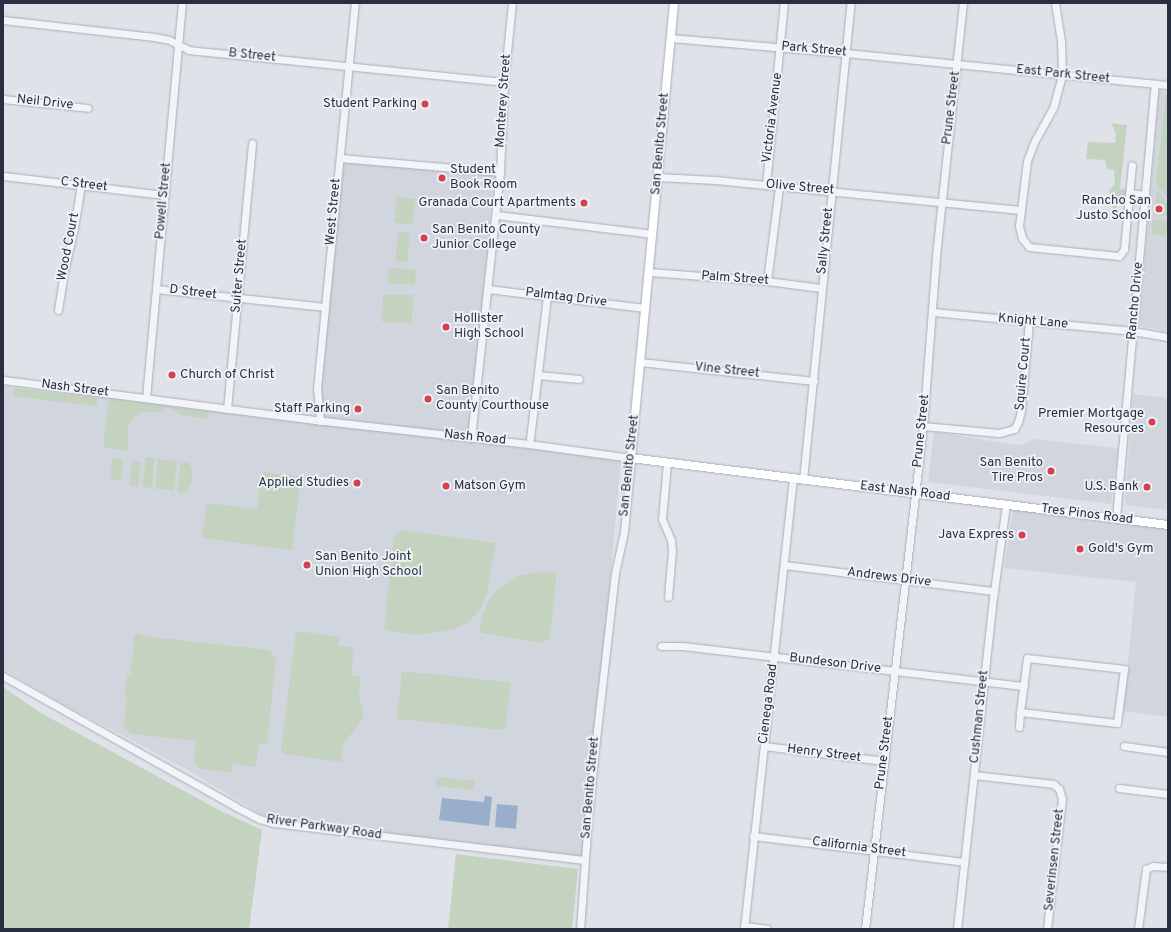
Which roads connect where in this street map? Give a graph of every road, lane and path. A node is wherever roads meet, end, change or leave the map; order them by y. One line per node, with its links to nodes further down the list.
1 (182, 3): 11 (street, Powell Street)
2 (355, 3): 15 (street, West Street)
3 (512, 3): 17 (street, Monterey Street)
4 (674, 3): 10 (main road, San Benito Street)
5 (784, 3): 12 (street, Victoria Avenue)
6 (851, 3): 13 (street, Sally Street)
7 (963, 3): 14 (street, Prune Street)
8 (1055, 3): 16 (street)
9 (3, 20): 11 (street, B Street)
10 (671, 38): 12 (street, Park Street); 27 (main road, San Benito Street)
11 (178, 46): 15 (street, B Street); 33 (street, Powell Street)
12 (781, 48): 13 (street, Park Street); 29 (street, Victoria Avenue)
13 (847, 53): 14 (street, Park Street); 31 (street, Sally Street)
14 (957, 64): 16 (street, East Park Street); 35 (street, Prune Street)
15 (349, 67): 17 (street, B Street); 23 (street, West Street)
16 (1062, 75): 18 (street, East Park Street); 36 (street)
17 (504, 82): 25 (street, Monterey Street)
18 (1155, 84): 19 (street, East Park Street); 34 (street, Rancho Drive)
19 (1168, 85)
20 (3, 99): 21 (street, Neil Drive)
21 (88, 108)
22 (252, 143): 45 (street, Suiter Street)
23 (340, 158): 25 (street); 46 (street, West Street)
24 (1132, 165): 32 (street)
25 (500, 172): 37 (street, Monterey Street)
26 (3, 176): 28 (street, C Street)
27 (658, 177): 29 (street, Olive Street); 38 (main road, San Benito Street)
28 (81, 185): 33 (street, C Street); 48 (street, Wood Court)
29 (766, 185): 30 (street, Olive Street)
30 (779, 187): 31 (street, Olive Street); 40 (street)
31 (832, 191): 35 (street, Olive Street); 41 (street, Sally Street)
32 (1129, 193): 34 (street); 36 (street)
33 (165, 195): 42 (street, Powell Street)
34 (1145, 195): 51 (street, Rancho Drive)
35 (942, 203): 36 (street, Olive Street); 49 (street, Prune Street)
36 (1021, 210)
37 (496, 215): 38 (street); 43 (street, Monterey Street)
38 (652, 234): 39 (main road, San Benito Street)
39 (649, 272): 40 (street, Palm Street); 47 (main road, San Benito Street)
40 (767, 281): 41 (street, Palm Street)
41 (821, 288): 57 (street, Sally Street)
42 (156, 289): 45 (street, D Street); 58 (street, Powell Street)
43 (488, 289): 44 (street, Palmtag Drive); 62 (street, Monterey Street)
44 (547, 296): 47 (street, Palmtag Drive); 54 (street)
45 (239, 298): 46 (street, D Street); 59 (street, Suiter Street)
46 (325, 307): 60 (street, West Street)
47 (645, 308): 53 (main road, San Benito Street)
48 (58, 310)
49 (933, 312): 50 (street, Knight Lane); 61 (street, Prune Street)
50 (1029, 322): 51 (street, Knight Lane); 61 (street, Squire Court)
51 (1133, 331): 52 (street, Knight Lane); 70 (street, Rancho Drive)
52 (1168, 337)
53 (640, 362): 57 (street, Vine Street); 64 (main road, San Benito Street)
54 (538, 375): 55 (street); 63 (street)
55 (579, 379)
56 (3, 380): 58 (street, Nash Street)
57 (814, 381): 67 (street, Sally Street)
58 (146, 398): 59 (street, Nash Road)
59 (227, 409): 60 (street, Nash Road)
60 (320, 421): 62 (street, Nash Road)
61 (923, 426): 68 (street, Prune Street)
62 (471, 438): 64 (street, Nash Road)
63 (530, 439)
64 (631, 458): 65 (main road, Nash Road); 93 (street, San Benito Street)
65 (667, 463): 66 (main road, Nash Road); 75 (street)
66 (794, 479): 67 (main road, Nash Road); 72 (street, Cienega Road)
67 (803, 480): 68 (main road, East Nash Road)
68 (914, 493): 69 (main road, East Nash Road); 73 (street, Prune Street)
69 (1006, 505): 70 (main road, Tres Pinos Road); 74 (street, Cushman Street)
70 (1116, 518): 71 (main road, Tres Pinos Road)
71 (1168, 525)
72 (784, 565): 73 (street, Andrews Drive); 77 (street, Cienega Road)
73 (905, 580): 74 (street, Andrews Drive); 78 (street, Prune Street)
74 (994, 591): 80 (street, Cushman Street)
75 (668, 597)
76 (661, 646): 77 (street, Bundeson Drive)
77 (774, 657): 78 (street, Bundeson Drive); 84 (street, Cienega Road)
78 (895, 672): 80 (street, Bundeson Drive); 87 (street, Prune Street)
79 (3, 676): 93 (street, River Parkway Road)
80 (984, 682): 81 (street, Bundeson Drive); 88 (street, Cushman Street)
81 (1024, 686): 82 (street); 82 (street)
82 (1020, 712): 83 (street)
83 (1019, 727)
84 (764, 746): 87 (street, Henry Street); 91 (street, Cienega Road)
85 (1124, 746): 86 (street)
86 (1168, 752)
87 (884, 761): 92 (street, Prune Street)
88 (974, 775): 94 (street, Cushman Street); 101 (street, Severinsen Street)
89 (1119, 788): 90 (street)
90 (1168, 794)
91 (753, 836): 92 (street, California Street); 96 (street, Cienega Road)
92 (874, 850): 94 (street, California Street); 99 (street, Prune Street)
93 (585, 860): 97 (street, San Benito Street)
94 (964, 862): 100 (street, Cushman Street)
95 (1168, 867): 102 (street)
96 (744, 928): 98 (street)
97 (580, 929)
98 (767, 929)
99 (864, 929)
100 (956, 929)
101 (1047, 929)
102 (1138, 929)

